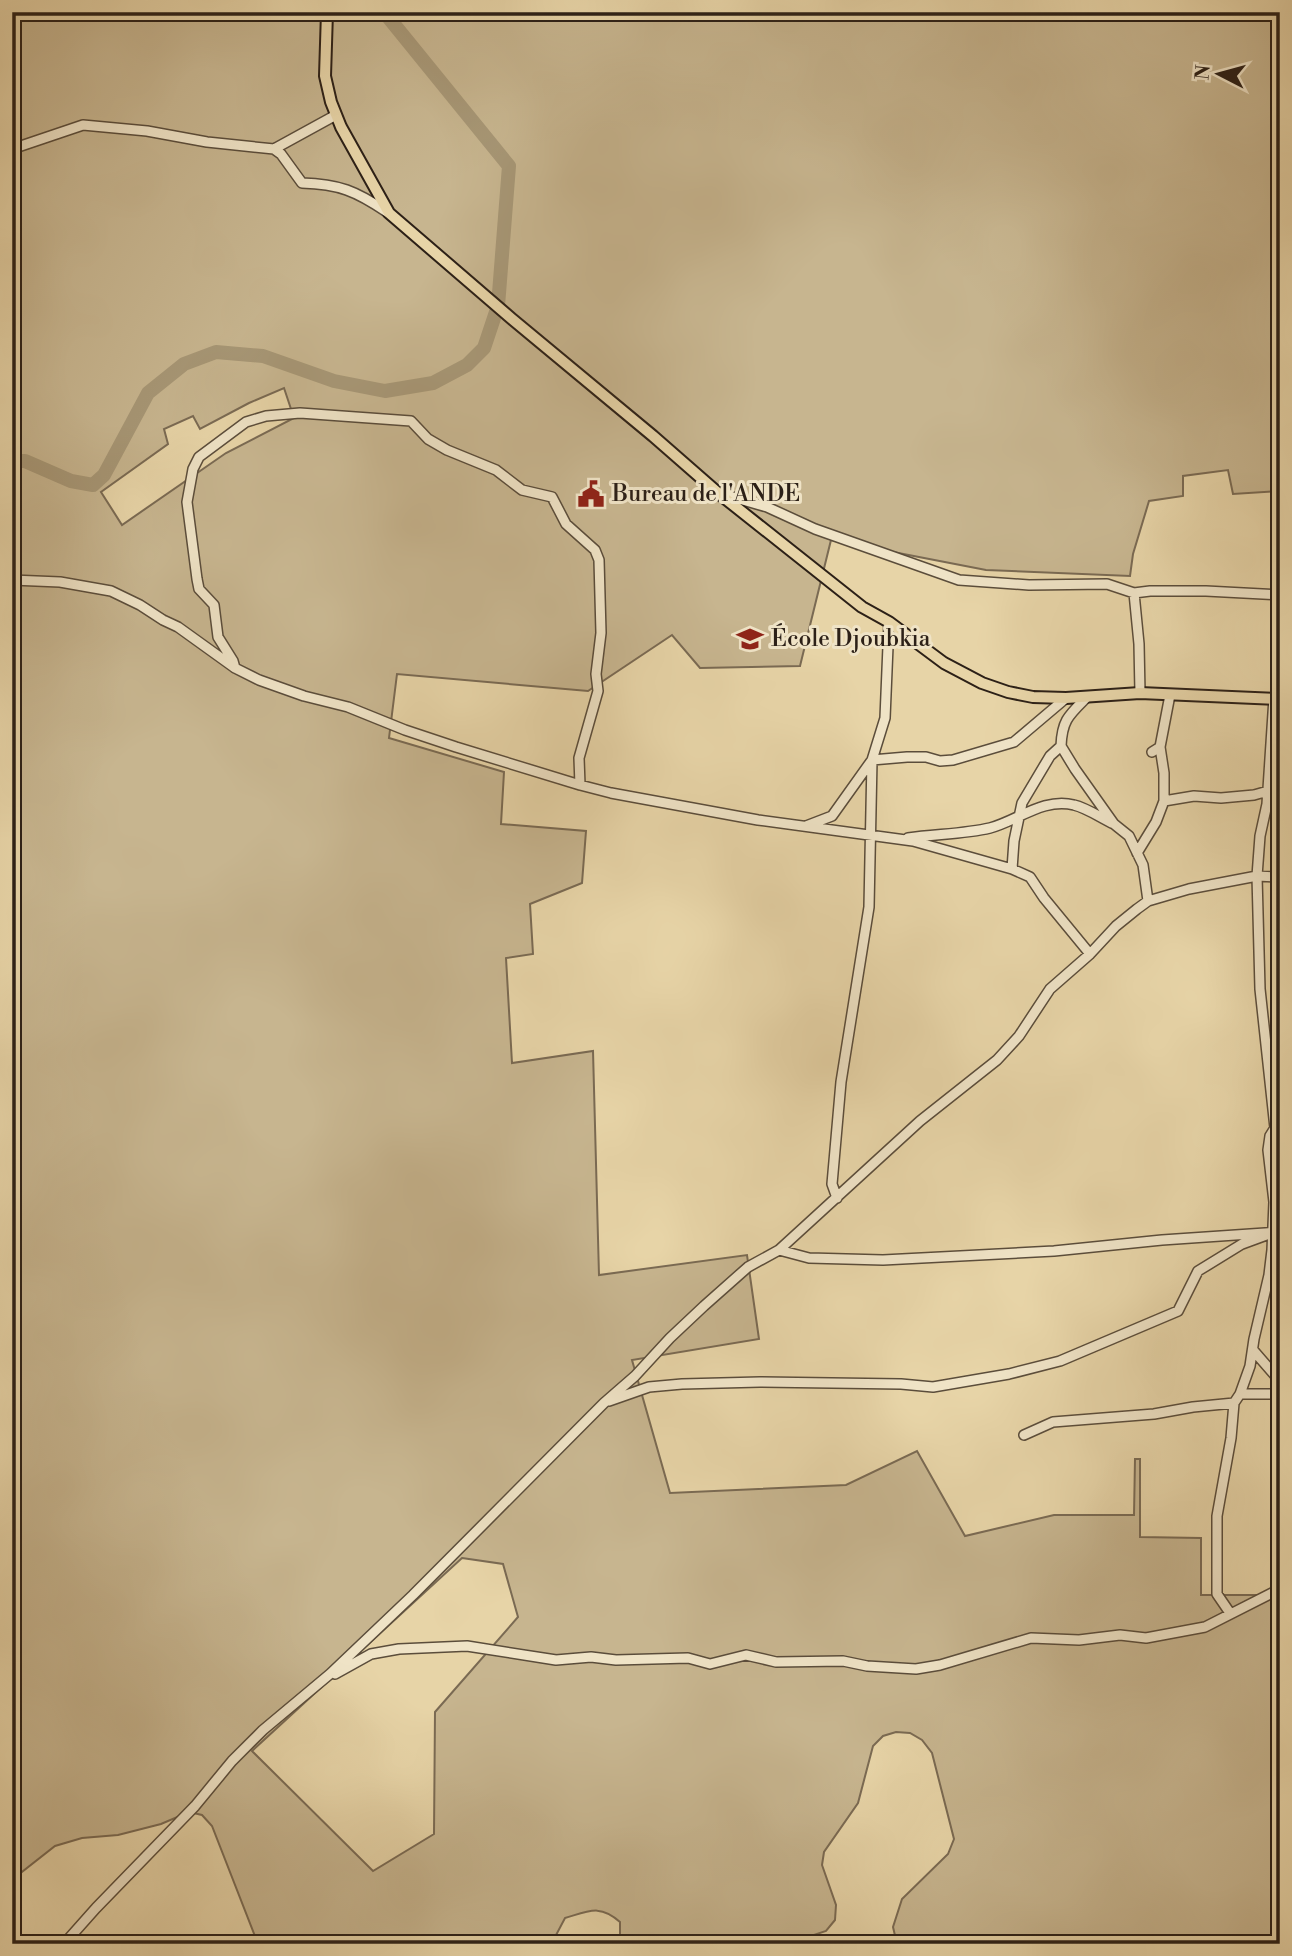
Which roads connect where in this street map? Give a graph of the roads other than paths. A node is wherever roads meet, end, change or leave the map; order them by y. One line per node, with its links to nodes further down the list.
1 (327, 12): 2 (main road)
2 (336, 115): 4 (street); 5 (main road)
3 (12, 149): 4 (street)
4 (274, 149): 5 (street)
5 (389, 213): 6 (main road)
6 (717, 492): 8 (street); 10 (main road)
7 (12, 580): 11 (street)
8 (1133, 593): 9 (street); 12 (street)
9 (1280, 595)
10 (889, 622): 15 (main road); 18 (street)
11 (235, 668): 20 (street); 20 (street)
12 (1140, 693): 13 (main road); 14 (main road)
13 (1170, 695): 16 (main road); 22 (street)
14 (1087, 696): 15 (main road); 17 (street)
15 (1066, 698): 18 (street)
16 (1277, 699): 21 (street)
17 (1061, 746): 23 (street); 24 (street)
18 (873, 760): 25 (street); 26 (street)
19 (1280, 783): 21 (street)
20 (580, 785): 25 (street)
21 (1268, 791): 22 (street); 30 (street)
22 (1164, 801): 28 (street)
23 (1019, 817): 24 (street); 27 (street); 29 (street)
24 (1114, 824): 28 (street)
25 (805, 827): 26 (street)
26 (870, 835): 27 (street); 35 (street)
27 (900, 839): 29 (street)
28 (1137, 853): 32 (street)
29 (1012, 869): 33 (street)
30 (1257, 876): 31 (street); 32 (street); 34 (street)
31 (1280, 877)
32 (1148, 901): 33 (street)
33 (1090, 954): 35 (street)
34 (1278, 1127): 36 (street)
35 (836, 1198): 37 (street)
36 (1276, 1232): 37 (street); 38 (street); 42 (street)
37 (779, 1250): 42 (street)
38 (1253, 1350): 39 (street); 40 (street)
39 (1280, 1381)
40 (1240, 1394): 41 (street); 43 (street)
41 (1280, 1394)
42 (604, 1403): 47 (street)
43 (1234, 1403): 44 (street); 46 (street)
44 (1024, 1435)
45 (1280, 1589): 46 (street)
46 (1230, 1613): 47 (street)
47 (330, 1674): 48 (street)
48 (64, 1944)

